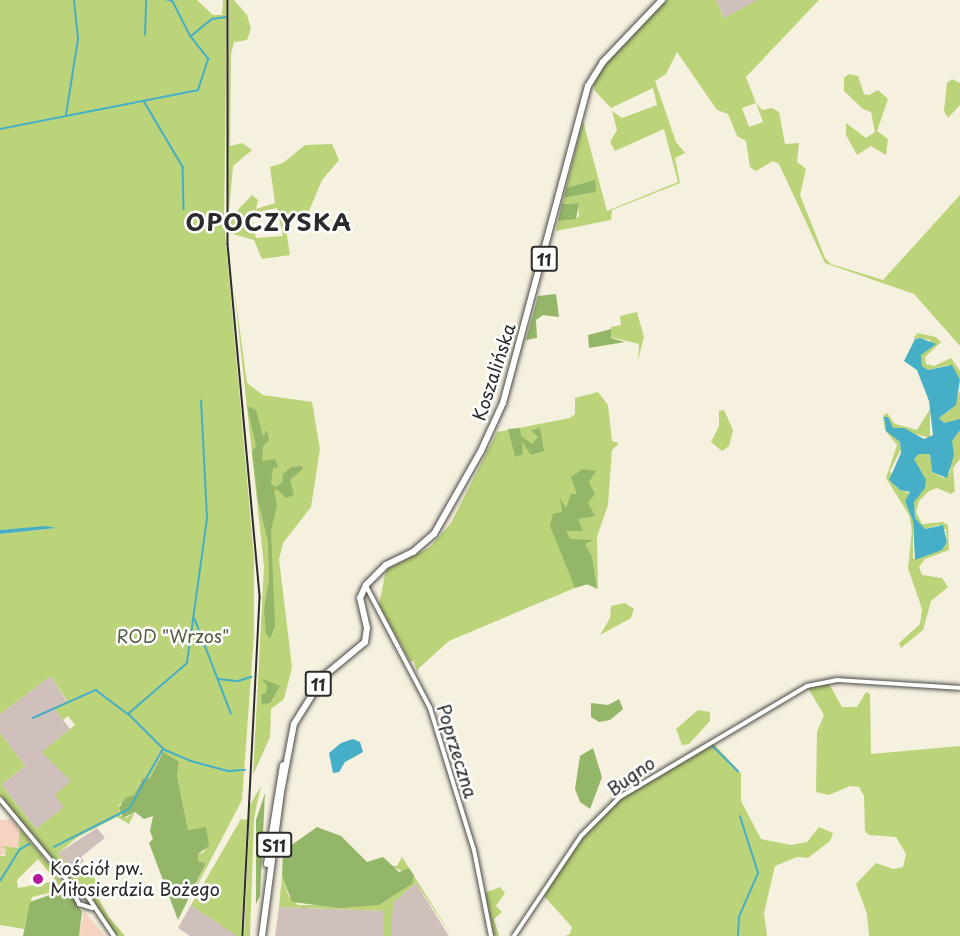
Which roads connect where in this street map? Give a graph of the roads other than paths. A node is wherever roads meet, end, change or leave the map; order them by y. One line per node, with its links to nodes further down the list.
1 (662, 0): 2 (highway, Koszalińska / 11)
2 (366, 585): 4 (highway, 11); 11 (street, Poprzeczna)
3 (960, 688): 12 (street, Bugno)
4 (288, 754): 5 (highway, 11); 10 (highway, S11)
5 (279, 774): 10 (highway, S11)
6 (0, 799): 7 (street)
7 (80, 896): 8 (street); 8 (street)
8 (87, 903): 9 (street)
9 (114, 936)
10 (260, 936)
11 (491, 936)
12 (514, 936)

